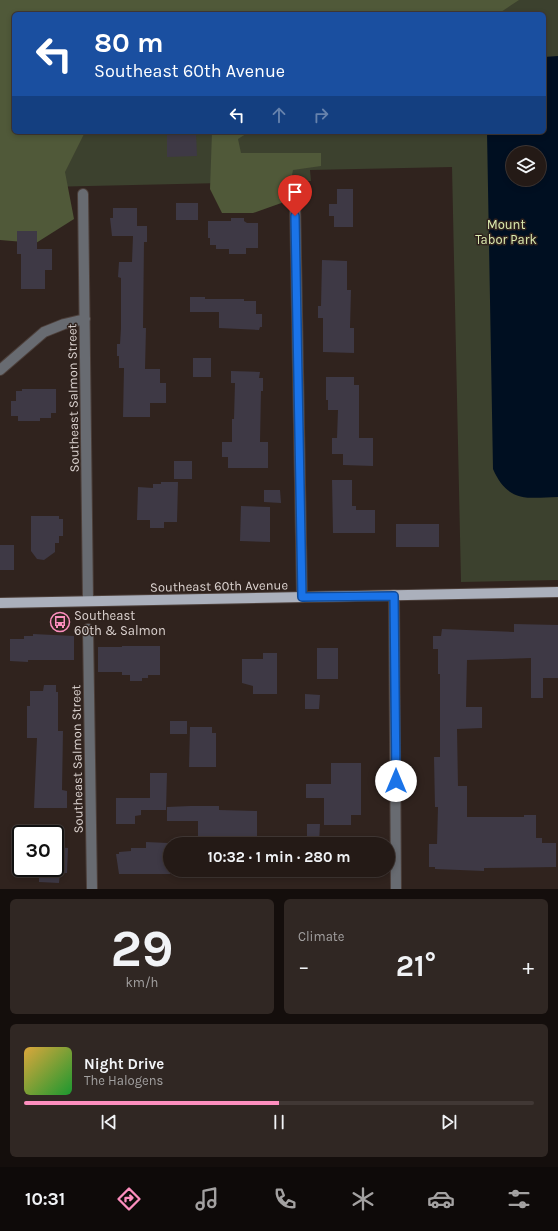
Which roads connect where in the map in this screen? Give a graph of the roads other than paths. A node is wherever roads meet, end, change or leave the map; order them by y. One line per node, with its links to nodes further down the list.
1 (83, 194): 3 (street, Southeast Salmon Street)
2 (295, 200): 7 (street)
3 (85, 319): 4 (street); 8 (street, Southeast Salmon Street)
4 (0, 370)
5 (558, 592): 6 (main road, Southeast 60th Avenue)
6 (394, 596): 7 (main road, Southeast 60th Avenue); 12 (street)
7 (302, 597): 8 (main road, Southeast 60th Avenue)
8 (88, 601): 9 (main road, Southeast 60th Avenue)
9 (0, 603)
10 (88, 629): 11 (street, Southeast Salmon Street)
11 (92, 889)
12 (396, 889)

